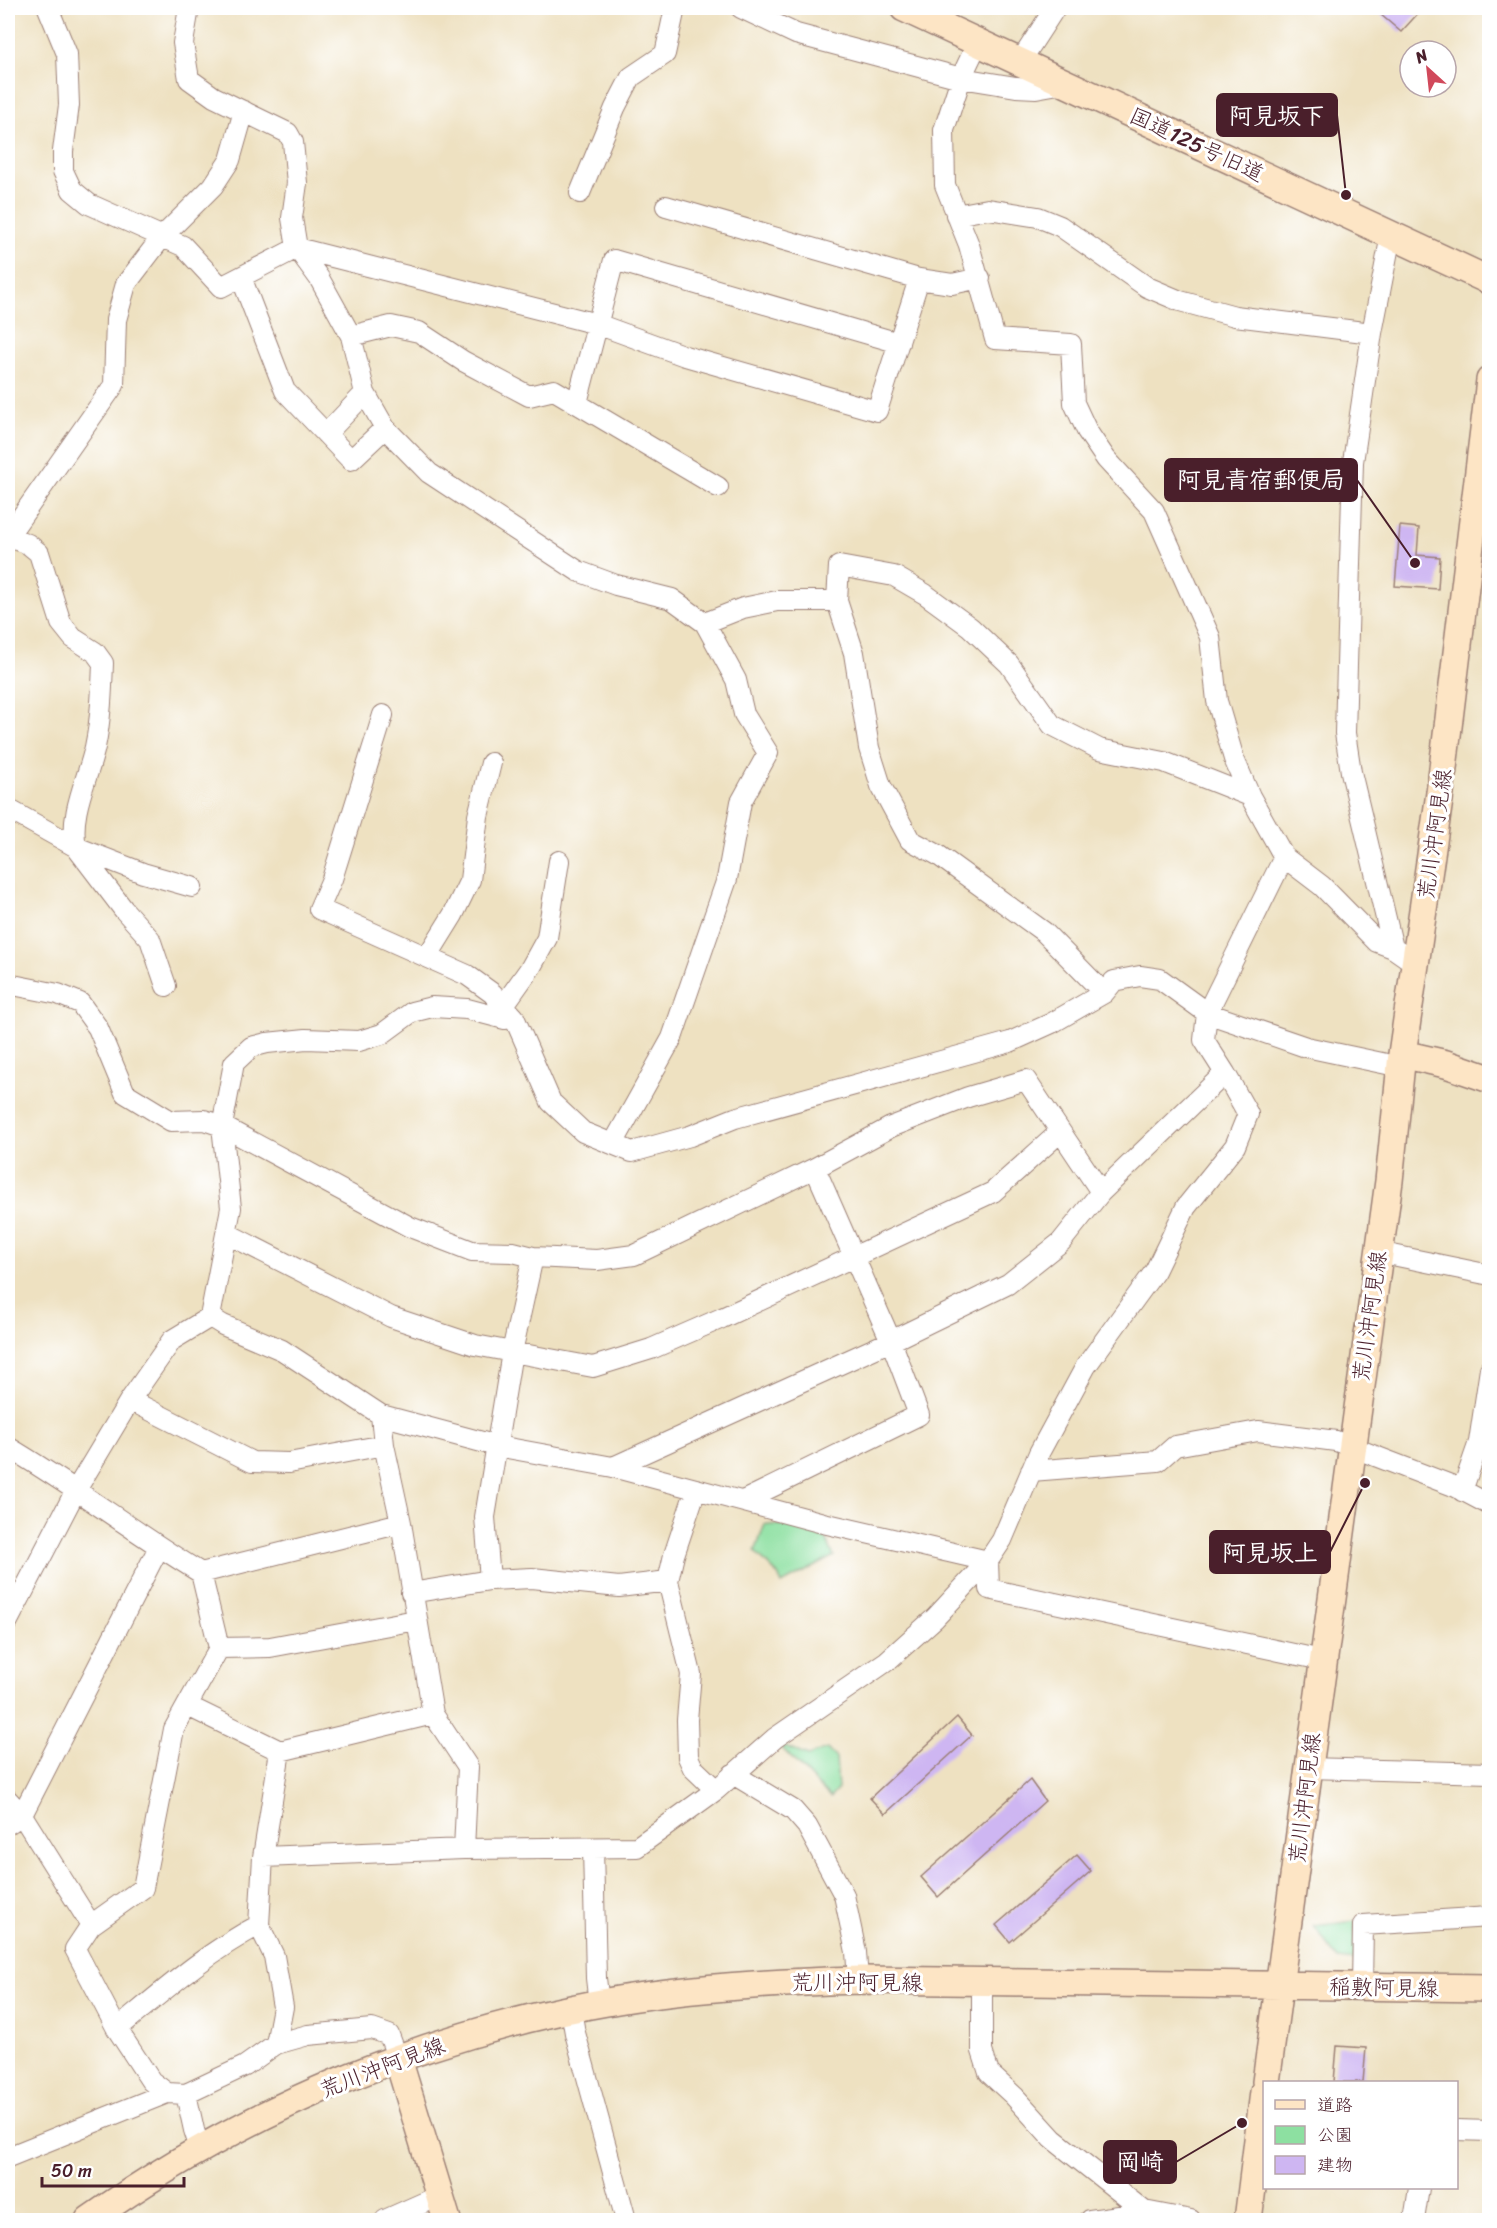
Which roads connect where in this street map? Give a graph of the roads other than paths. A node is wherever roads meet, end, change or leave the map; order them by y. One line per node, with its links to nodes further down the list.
1 (48, 8): 16 (street)
2 (189, 8): 11 (street)
3 (675, 8): 12 (street)
4 (741, 8): 9 (street)
5 (904, 8): 7 (main road, 国道125号旧道)
6 (1054, 8): 8 (street)
7 (978, 42): 8 (main road, 国道125号旧道); 9 (street)
8 (1020, 62): 10 (main road, 国道125号旧道)
9 (961, 78): 10 (street); 14 (street)
10 (1064, 82): 15 (main road, 国道125号旧道)
11 (244, 111): 16 (street); 17 (street)
12 (580, 193)
13 (666, 206): 20 (street)
14 (956, 215): 19 (street); 23 (street)
15 (1391, 235): 21 (main road, 国道125号旧道); 23 (street)
16 (162, 237): 18 (street); 32 (street)
17 (297, 248): 18 (street); 22 (street); 24 (street)
18 (241, 277): 30 (street)
19 (980, 278): 20 (street); 37 (street)
20 (919, 279): 25 (street)
21 (1490, 281)
22 (597, 324): 25 (street); 25 (street); 28 (street)
23 (1372, 333): 43 (street)
24 (351, 336): 27 (street); 28 (street)
25 (899, 343)
26 (1490, 380): 45 (main road, 荒川沖阿見線)
27 (365, 393): 29 (street); 30 (street)
28 (577, 404): 31 (street)
29 (385, 428): 30 (street); 34 (street)
30 (326, 434)
31 (718, 487)
32 (8, 536): 39 (street)
33 (837, 601): 34 (street); 37 (street); 48 (street)
34 (705, 623): 56 (street)
35 (383, 715): 44 (street)
36 (491, 763): 44 (street)
37 (1250, 796): 40 (street)
38 (8, 809): 39 (street)
39 (76, 847): 42 (street); 47 (street)
40 (1284, 857): 43 (street); 50 (street)
41 (559, 861): 49 (street)
42 (192, 887)
43 (1393, 948): 45 (street)
44 (427, 957): 49 (street)
45 (1416, 964): 51 (main road, 荒川沖阿見線)
46 (8, 984): 54 (street)
47 (166, 986)
48 (1104, 993): 50 (street); 56 (street)
49 (509, 1011): 54 (street); 56 (street)
50 (1207, 1013): 51 (street); 52 (street)
51 (1402, 1061): 53 (main road); 60 (main road, 荒川沖阿見線)
52 (1226, 1073): 58 (street); 75 (street)
53 (1490, 1078)
54 (222, 1126): 59 (street); 61 (street)
55 (1060, 1132): 57 (street); 58 (street); 62 (street)
56 (613, 1144)
57 (815, 1168): 61 (street); 62 (street)
58 (1101, 1192): 65 (street)
59 (226, 1233): 64 (street); 66 (street)
60 (1378, 1252): 63 (street); 73 (main road, 荒川沖阿見線)
61 (533, 1257): 66 (street)
62 (855, 1257): 65 (street); 66 (street)
63 (1490, 1275)
64 (210, 1317): 68 (street); 69 (street)
65 (891, 1341): 74 (street); 79 (street)
66 (512, 1352): 71 (street)
67 (1490, 1369): 78 (street)
68 (130, 1400): 70 (street); 77 (street)
69 (381, 1415): 70 (street); 71 (street)
70 (384, 1445): 81 (street)
71 (497, 1446): 74 (street); 85 (street)
72 (8, 1447): 77 (street)
73 (1352, 1448): 75 (street); 78 (street); 91 (main road, 荒川沖阿見線)
74 (613, 1467): 76 (street)
75 (1031, 1471): 83 (street)
76 (696, 1489): 79 (street); 86 (street)
77 (76, 1490): 82 (street); 89 (street)
78 (1462, 1491): 80 (street)
79 (743, 1501): 83 (street)
80 (1490, 1505)
81 (401, 1523): 84 (street); 87 (street)
82 (159, 1547): 84 (street); 100 (street)
83 (988, 1561): 91 (street); 97 (street)
84 (201, 1573): 90 (street)
85 (490, 1580): 86 (street); 87 (street)
86 (668, 1581): 98 (street)
87 (411, 1593): 88 (street)
88 (416, 1620): 90 (street); 93 (street)
89 (8, 1621)
90 (219, 1648): 92 (street)
91 (1322, 1660): 95 (main road, 荒川沖阿見線)
92 (188, 1706): 94 (street); 105 (street)
93 (432, 1714): 94 (street); 102 (street)
94 (280, 1751): 103 (street)
95 (1308, 1768): 96 (street); 109 (main road, 荒川沖阿見線)
96 (1490, 1773)
97 (733, 1774): 98 (street); 107 (street)
98 (716, 1790): 101 (street)
99 (8, 1800): 100 (street)
100 (15, 1819): 105 (street)
101 (593, 1848): 102 (street); 112 (street)
102 (464, 1849): 103 (street)
103 (264, 1857): 106 (street)
104 (1490, 1917): 110 (street)
105 (91, 1925): 114 (street)
106 (259, 1925): 114 (street); 115 (street)
107 (858, 1980): 108 (main road, 荒川沖阿見線); 112 (main road, 荒川沖阿見線)
108 (982, 1983): 109 (main road, 荒川沖阿見線); 126 (street)
109 (1279, 1986): 110 (main road, 稲敷阿見線); 117 (main road)
110 (1362, 1986): 111 (main road, 稲敷阿見線)
111 (1490, 1988)
112 (599, 2004): 113 (main road, 荒川沖阿見線)
113 (571, 2010): 116 (main road, 荒川沖阿見線); 129 (street)
114 (117, 2030): 118 (street)
115 (276, 2044): 116 (street); 118 (street)
116 (398, 2059): 122 (main road, 荒川沖阿見線); 125 (main road)
117 (1266, 2081)
118 (177, 2093): 122 (street); 123 (street)
119 (1263, 2100): 132 (main road)
120 (1458, 2130): 121 (street)
121 (1490, 2131)
122 (200, 2149): 127 (main road, 荒川沖阿見線)
123 (8, 2157)
124 (1419, 2189): 133 (street)
125 (443, 2208): 128 (street)
126 (1148, 2212): 130 (street); 131 (street)
127 (89, 2220)
128 (386, 2220)
129 (626, 2220)
130 (1090, 2220)
131 (1191, 2220)
132 (1248, 2220)
133 (1414, 2220)

